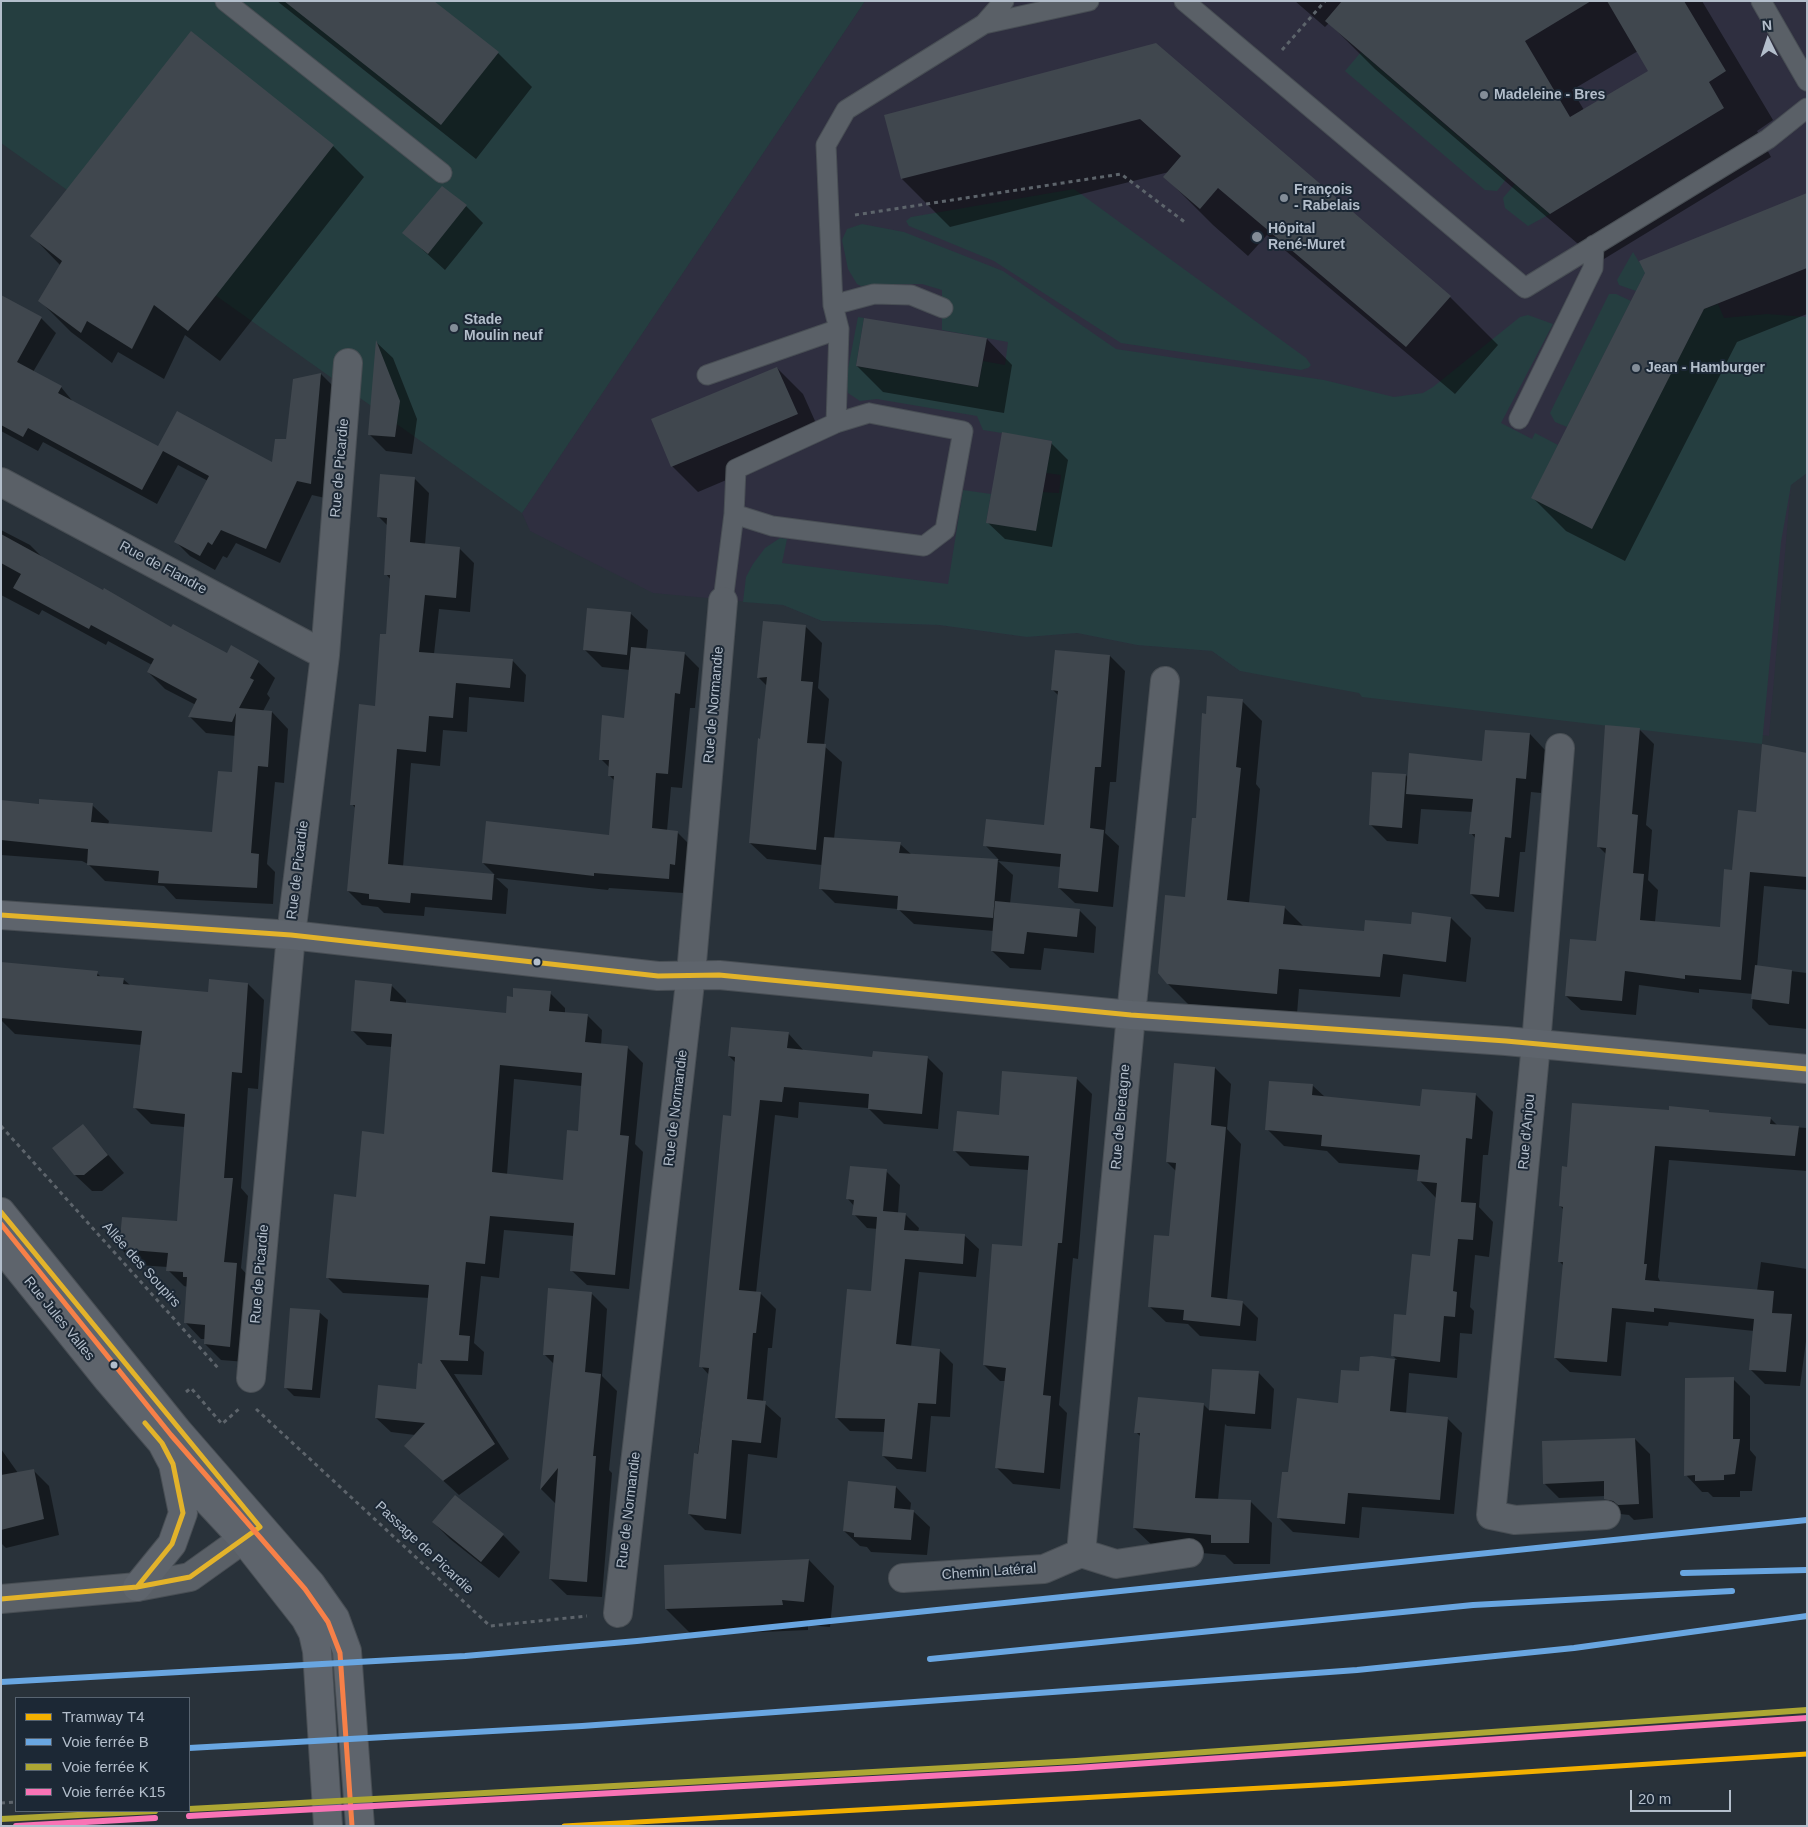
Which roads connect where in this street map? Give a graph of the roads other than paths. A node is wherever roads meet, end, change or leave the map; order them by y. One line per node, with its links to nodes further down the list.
1 (225, 1): 9 (lane)
2 (1004, 1): 6 (lane)
3 (1089, 1): 6 (lane)
4 (1184, 1): 10 (lane)
5 (1761, 1): 7 (lane)
6 (984, 24): 11 (lane)
7 (1807, 81)
8 (1807, 108): 10 (lane)
9 (442, 173)
10 (1594, 245): 16 (lane)
11 (833, 305): 12 (lane); 13 (lane)
12 (943, 308)
13 (839, 329): 15 (lane); 17 (lane)
14 (348, 363): 21 (street, Rue de Picardie)
15 (707, 375)
16 (1519, 419)
17 (836, 423): 19 (lane); 19 (lane)
18 (1, 482): 21 (street, Rue de Flandre)
19 (734, 514): 20 (lane)
20 (723, 601): 26 (street, Rue de Normandie)
21 (325, 655): 25 (street, Rue de Picardie)
22 (1166, 681): 27 (street, Rue de Bretagne)
23 (1560, 748): 28 (street, Rue d'Anjou)
24 (1, 915): 25 (street)
25 (290, 935): 26 (street); 32 (street, Rue de Picardie)
26 (691, 974): 27 (street); 41 (street, Rue de Normandie)
27 (1130, 1014): 28 (street); 37 (street, Rue de Bretagne)
28 (1536, 1044): 29 (street); 34 (street, Rue d'Anjou)
29 (1807, 1069)
30 (1, 1212): 35 (street, Rue Jules Valles)
31 (1, 1247): 33 (street, Rue Jules Valles)
32 (249, 1390)
33 (173, 1464): 35 (street, Rue Jules Valles); 39 (street)
34 (1606, 1515)
35 (251, 1533): 39 (street); 42 (street, Rue Jules Valles); 43 (street, Rue Jules Valles)
36 (1189, 1552): 37 (street)
37 (1081, 1553): 38 (street, Chemin Latéral)
38 (903, 1578)
39 (137, 1587): 40 (street)
40 (1, 1599)
41 (618, 1613)
42 (328, 1826)
43 (360, 1826)

